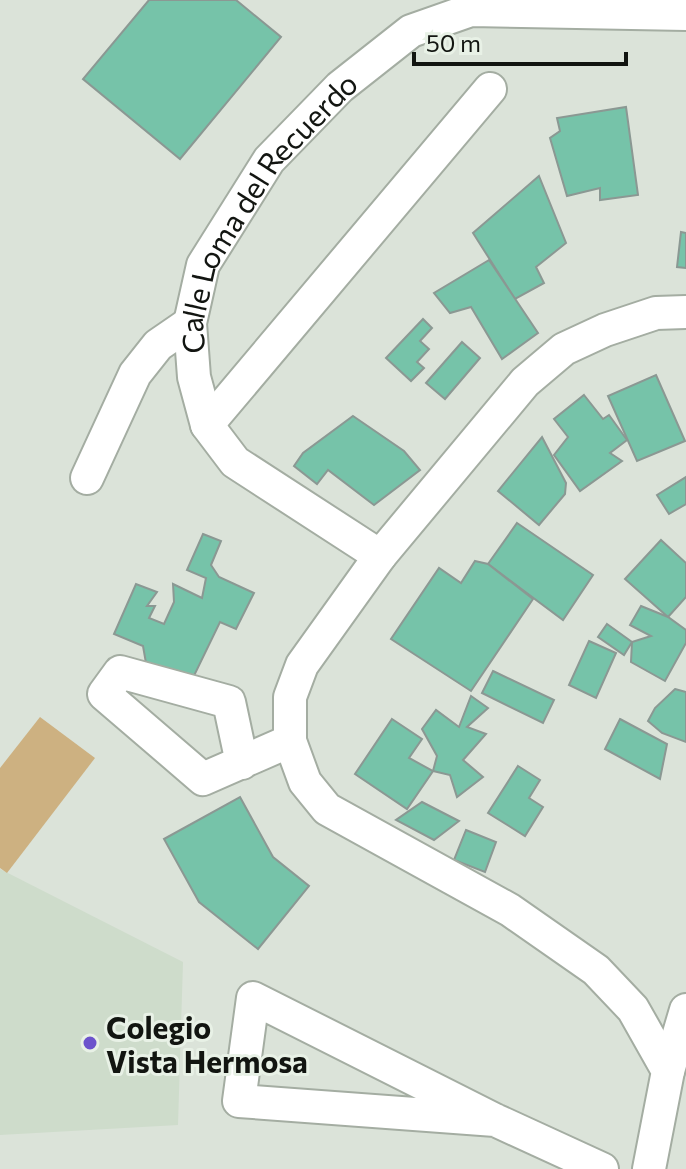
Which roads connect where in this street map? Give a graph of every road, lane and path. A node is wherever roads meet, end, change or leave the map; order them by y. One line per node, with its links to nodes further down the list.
1 (466, 3): 2 (street, Calle Loma del Recuerdo); 5 (street, Calle Loma del Recuerdo)
2 (686, 14)
3 (490, 89): 6 (street)
4 (686, 312): 8 (street)
5 (190, 323): 6 (street, Calle Loma del Recuerdo); 7 (street)
6 (207, 425): 8 (street, Calle Loma del Recuerdo)
7 (87, 478)
8 (380, 556): 9 (street)
9 (290, 741): 10 (street); 12 (street)
10 (242, 763)
11 (686, 1010): 12 (street)
12 (668, 1071): 15 (street)
13 (495, 1120): 13 (street); 14 (street)
14 (602, 1169)
15 (649, 1169)

